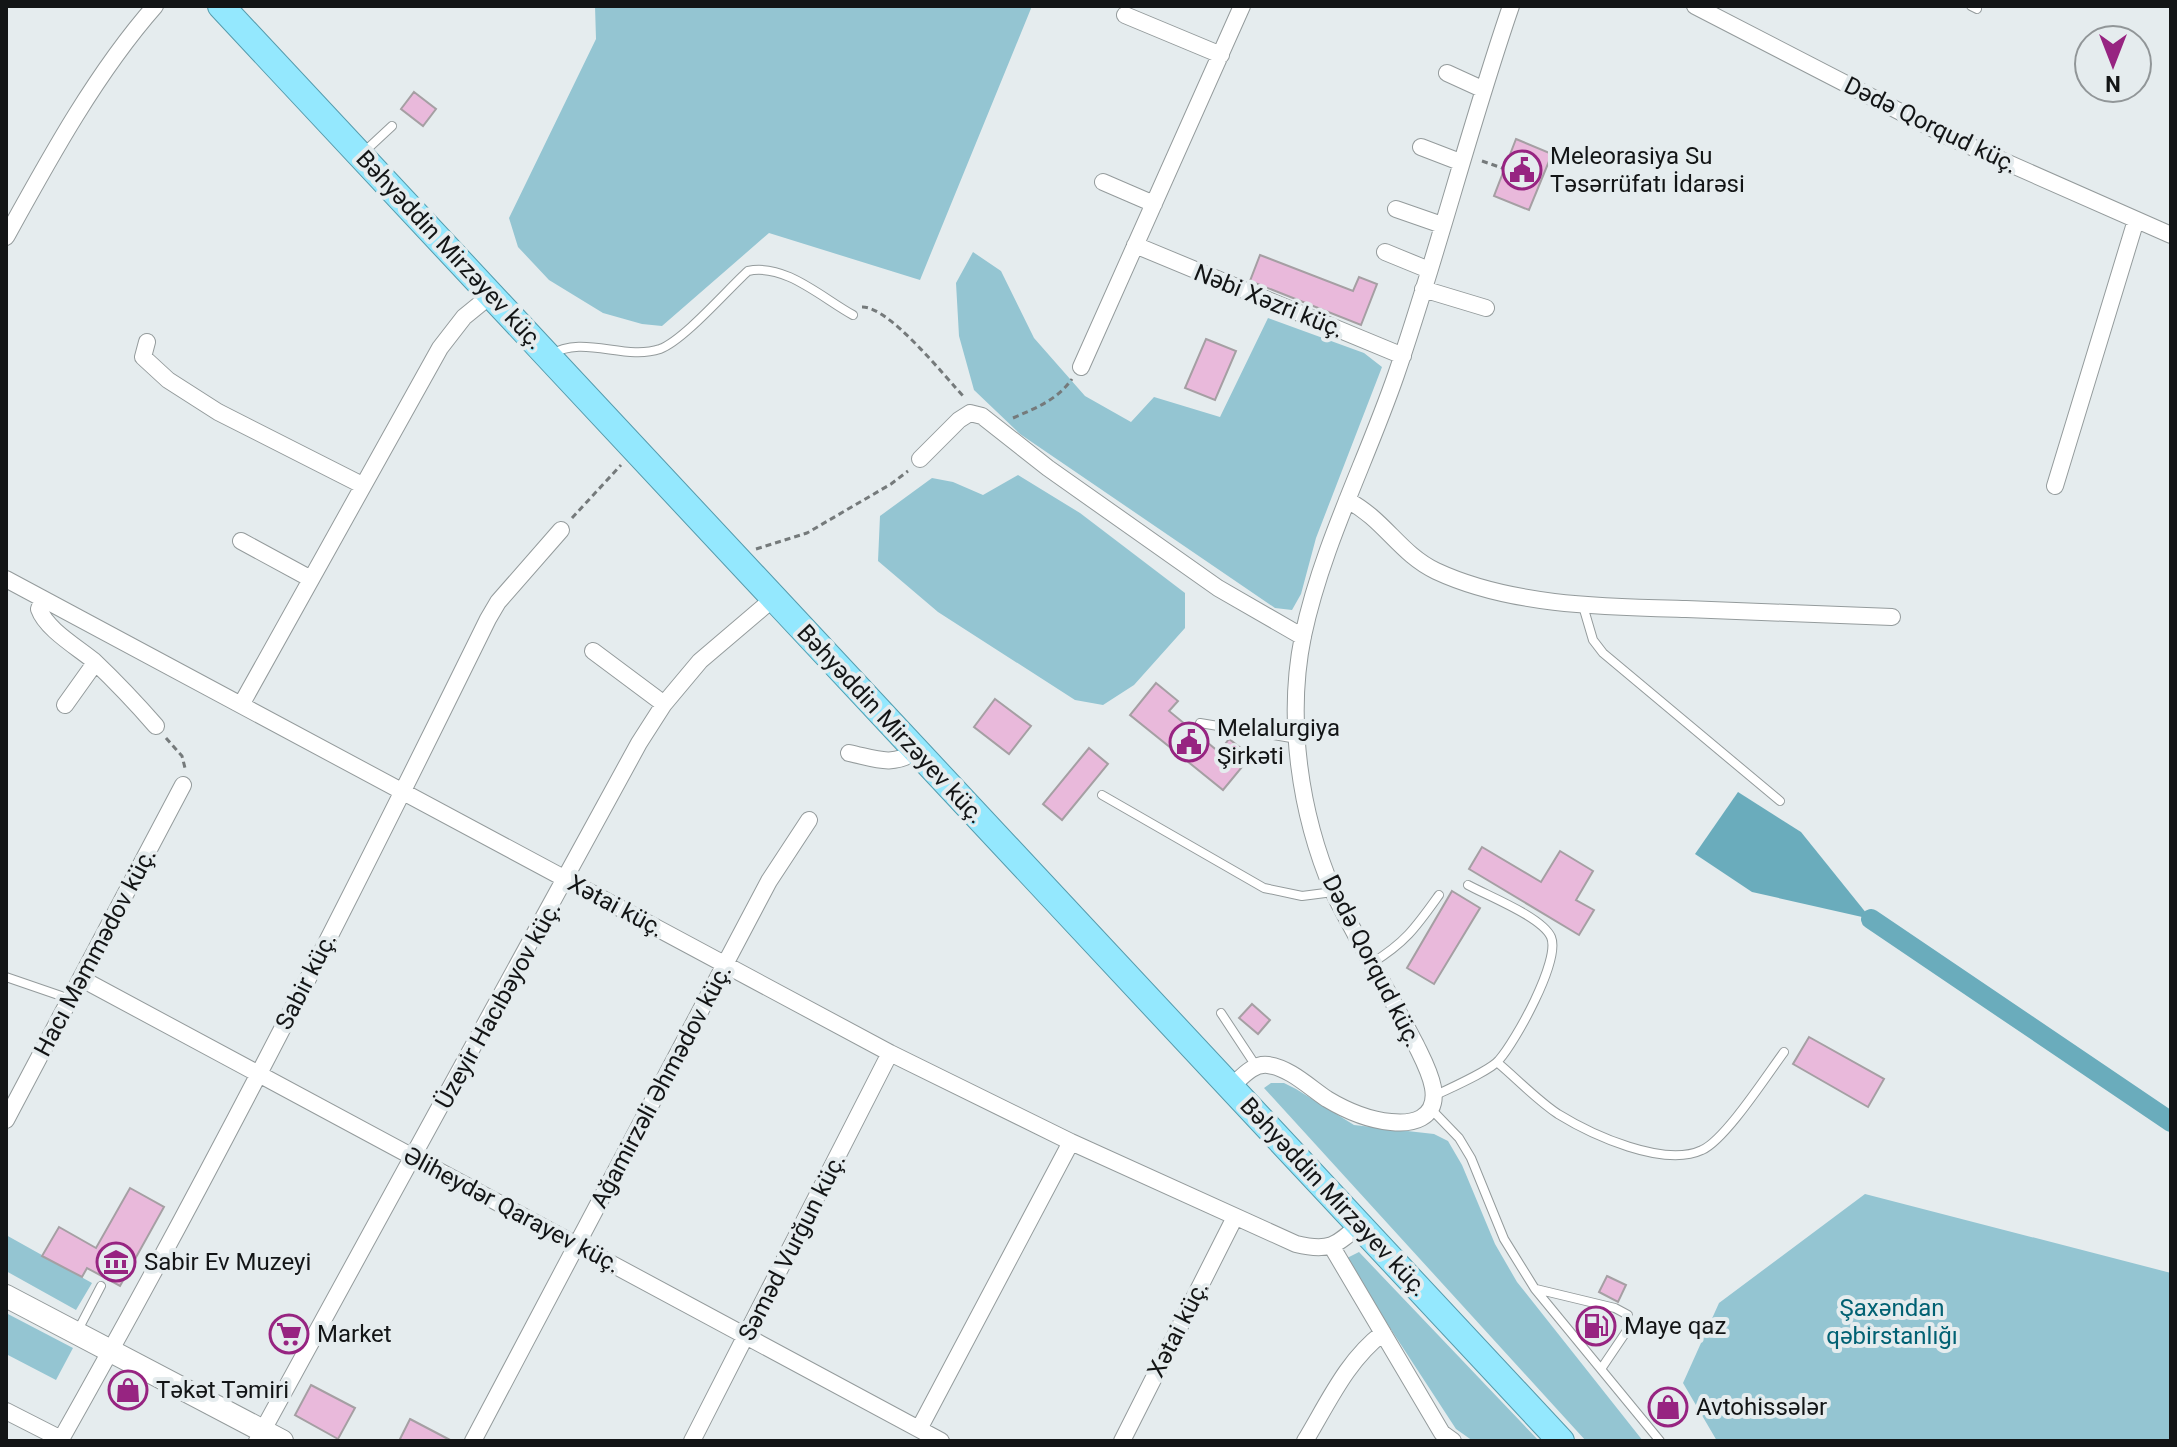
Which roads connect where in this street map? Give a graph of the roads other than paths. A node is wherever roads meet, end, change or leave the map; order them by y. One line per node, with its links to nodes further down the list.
1 (155, 6): 20 (street)
2 (221, 6): 12 (highway, Bəhyəddin Mirzəyev küç.)
3 (1242, 6): 7 (street)
4 (1511, 6): 9 (street, Dədə Qorqud küç.)
5 (1695, 6): 17 (street, Dədə Qorqud küç.)
6 (1125, 15): 7 (street)
7 (1221, 55): 15 (street)
8 (1447, 73): 9 (street)
9 (1482, 89): 13 (street, Dədə Qorqud küç.)
10 (392, 126): 12 (lane)
11 (1421, 147): 13 (street)
12 (361, 156): 25 (highway, Bəhyəddin Mirzəyev küç.)
13 (1461, 158): 18 (street, Dədə Qorqud küç.)
14 (1103, 182): 15 (street)
15 (1154, 204): 21 (street)
16 (1396, 209): 18 (street)
17 (2136, 220): 19 (street, Dədə Qorqud küç.); 34 (street)
18 (1442, 225): 23 (street, Dədə Qorqud küç.)
19 (2171, 235)
20 (6, 237)
21 (1135, 245): 30 (street, Nəbi Xəzri küç.); 31 (street)
22 (1385, 252): 23 (street)
23 (1429, 270): 24 (street, Dədə Qorqud küç.)
24 (1423, 289): 26 (street); 30 (street, Dədə Qorqud küç.)
25 (491, 295): 29 (highway, Bəhyəddin Mirzəyev küç.); 33 (street)
26 (1486, 308)
27 (850, 314): 29 (lane)
28 (147, 342): 33 (street)
29 (550, 356): 40 (highway, Bəhyəddin Mirzəyev küç.)
30 (1403, 356): 35 (street, Dədə Qorqud küç.)
31 (1081, 367)
32 (920, 459): 44 (street)
33 (362, 485): 39 (street)
34 (2055, 486)
35 (1347, 500): 42 (street); 44 (street, Dədə Qorqud küç.)
36 (561, 530): 56 (street, Sabir küç.)
37 (241, 541): 39 (street)
38 (6, 579): 41 (street, Xətai küç.)
39 (311, 579): 49 (street)
40 (774, 598): 47 (street, Üzeyir Hacıbəyov küç.); 53 (highway, Bəhyəddin Mirzəyev küç.)
41 (43, 599): 46 (street); 49 (street, Xətai küç.)
42 (1583, 606): 43 (street); 58 (lane)
43 (1892, 617)
44 (1303, 637): 52 (street, Dədə Qorqud küç.)
45 (593, 651): 47 (street)
46 (95, 663): 48 (street); 51 (street)
47 (664, 704): 60 (street, Üzeyir Hacıbəyov küç.)
48 (65, 705)
49 (241, 705): 56 (street, Xətai küç.)
50 (1200, 723): 52 (lane)
51 (156, 726)
52 (1298, 739): 62 (street, Dədə Qorqud küç.)
53 (917, 751): 54 (street); 75 (highway, Bəhyəddin Mirzəyev küç.)
54 (849, 753)
55 (183, 785): 67 (street, Hacı Məmmədov küç.)
56 (403, 792): 60 (street, Xətai küç.); 74 (street, Sabir küç.)
57 (1102, 795): 62 (lane)
58 (1780, 801)
59 (809, 820): 65 (street, Ağamirzəli Əhmədov küç.)
60 (566, 879): 65 (street, Xətai küç.); 79 (street, Üzeyir Hacıbəyov küç.)
61 (1468, 885): 72 (lane)
62 (1333, 892): 64 (street, Dədə Qorqud küç.)
63 (1439, 895): 64 (lane)
64 (1372, 963): 76 (street, Dədə Qorqud küç.)
65 (725, 965): 71 (street, Xətai küç.); 82 (street, Ağamirzəli Əhmədov küç.)
66 (6, 977): 68 (lane)
67 (82, 979): 68 (street, Hacı Məmmədov küç.); 74 (street, Əliheydər Qarayev küç.)
68 (70, 999): 77 (street, Hacı Məmmədov küç.)
69 (1221, 1013): 73 (lane)
70 (1784, 1052): 72 (lane)
71 (890, 1053): 78 (street, Xətai küç.); 89 (street, Səməd Vurğun küç.)
72 (1498, 1063): 76 (lane)
73 (1256, 1066): 75 (street); 76 (street)
74 (260, 1072): 79 (street, Əliheydər Qarayev küç.); 90 (street, Sabir küç.)
75 (1232, 1086): 81 (highway, Bəhyəddin Mirzəyev küç.)
76 (1432, 1102): 85 (lane)
77 (6, 1120)
78 (1071, 1142): 80 (street, Xətai küç.); 93 (street)
79 (415, 1157): 82 (street, Əliheydər Qarayev küç.); 94 (street, Üzeyir Hacıbəyov küç.)
80 (1235, 1217): 83 (street, Xətai küç.); 99 (street, Xətai küç.)
81 (1360, 1224): 83 (street); 102 (highway, Bəhyəddin Mirzəyev küç.)
82 (576, 1244): 89 (street, Əliheydər Qarayev küç.); 96 (street, Ağamirzəli Əhmədov küç.)
83 (1332, 1247): 88 (street)
84 (101, 1286): 87 (lane)
85 (1535, 1289): 91 (lane); 91 (lane)
86 (6, 1296): 87 (main road)
87 (76, 1333): 90 (main road)
88 (1383, 1333): 100 (street); 101 (street)
89 (747, 1337): 93 (street, Əliheydər Qarayev küç.); 97 (street, Səməd Vurğun küç.)
90 (111, 1351): 94 (main road); 95 (street, Sabir küç.)
91 (1601, 1369): 103 (lane)
92 (6, 1411): 95 (street)
93 (919, 1429): 98 (street, Əliheydər Qarayev küç.)
94 (267, 1438)
95 (60, 1440)
96 (473, 1441)
97 (692, 1441)
98 (941, 1441)
99 (1122, 1441)
100 (1305, 1441)
101 (1453, 1441)
102 (1561, 1441)
103 (1660, 1441)

